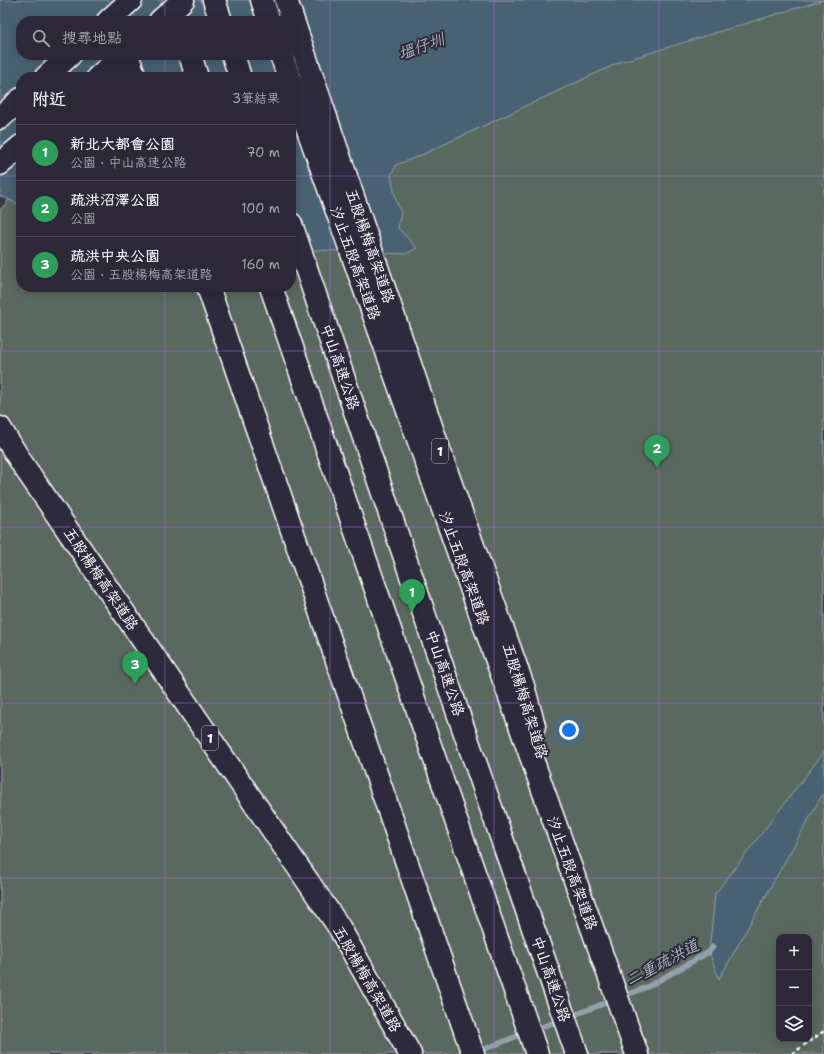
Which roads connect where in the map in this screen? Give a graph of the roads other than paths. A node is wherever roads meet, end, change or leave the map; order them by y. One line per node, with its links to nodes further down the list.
1 (108, 0): 8 (highway)
2 (132, 0): 9 (highway)
3 (170, 0): 11 (highway)
4 (183, 0): 10 (highway)
5 (214, 0): 12 (highway)
6 (262, 0): 13 (highway)
7 (286, 0): 14 (highway, 五股楊梅高架道路 / 1)
8 (114, 16)
9 (114, 16)
10 (165, 16)
11 (175, 16)
12 (219, 16)
13 (267, 16)
14 (291, 16)
15 (296, 29): 37 (highway, 五股楊梅高架道路 / 1)
16 (65, 60): 22 (highway)
17 (117, 60): 23 (highway)
18 (129, 60): 24 (highway)
19 (192, 60): 25 (highway)
20 (235, 60): 26 (highway)
21 (283, 60): 27 (highway)
22 (51, 72)
23 (104, 72)
24 (133, 72)
25 (196, 72)
26 (238, 72)
27 (287, 72)
28 (296, 96): 37 (highway, 汐止五股高架道路 / 1)
29 (16, 104): 30 (highway)
30 (0, 118)
31 (16, 150): 32 (highway)
32 (0, 164)
33 (296, 239): 41 (highway, 中山高速公路)
34 (210, 292): 39 (highway)
35 (273, 292): 40 (highway)
36 (0, 428): 38 (highway, 五股楊梅高架道路 / 1)
37 (583, 905): 42 (highway, 汐止五股高架道路 / 1)
38 (410, 1054)
39 (473, 1054)
40 (537, 1054)
41 (577, 1054)
42 (637, 1054)

